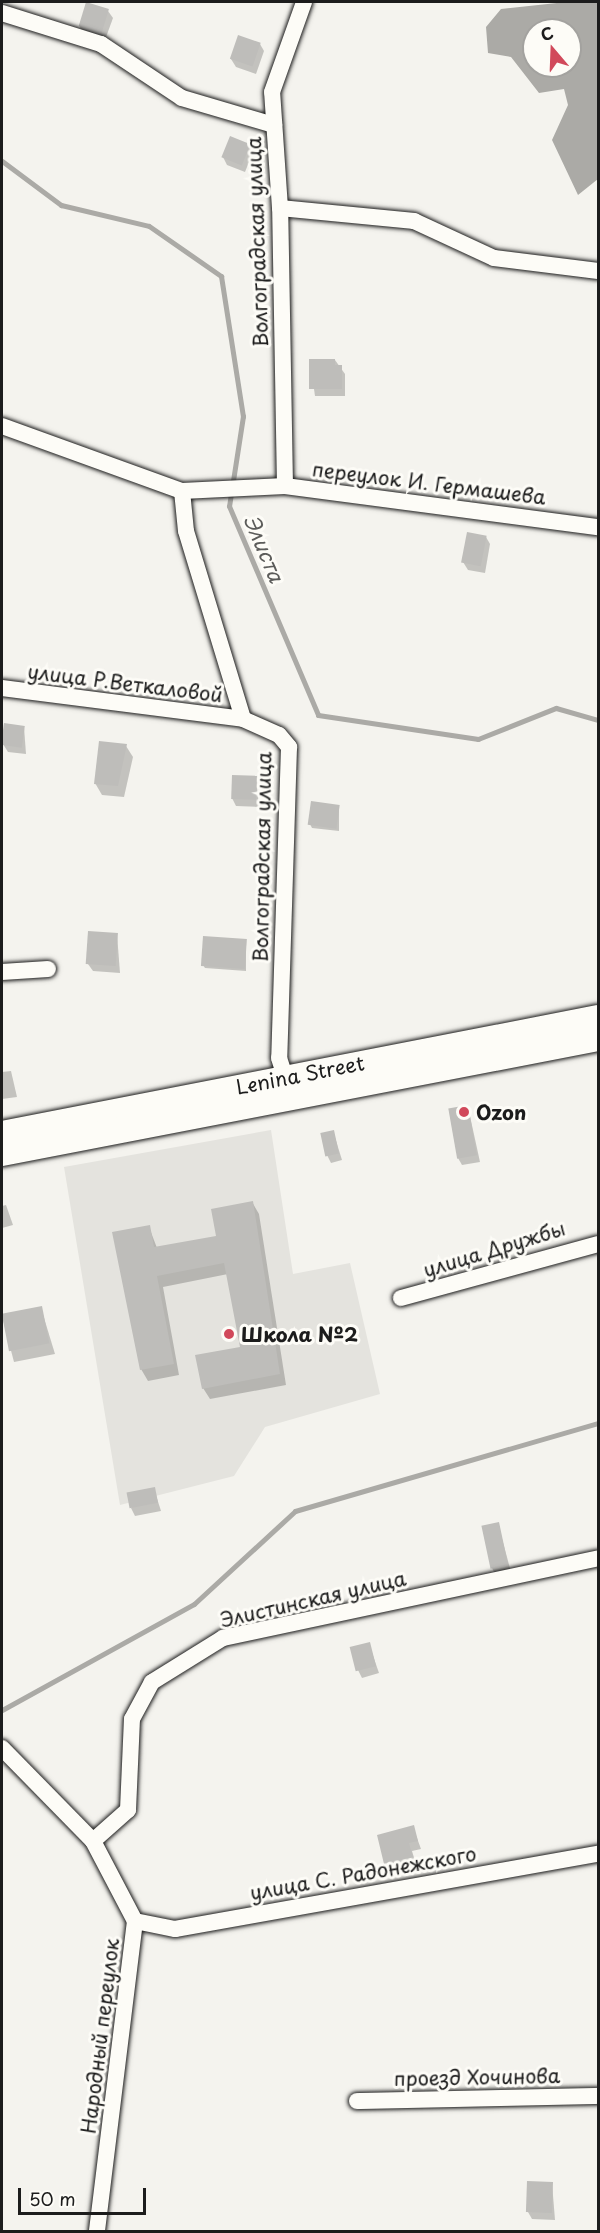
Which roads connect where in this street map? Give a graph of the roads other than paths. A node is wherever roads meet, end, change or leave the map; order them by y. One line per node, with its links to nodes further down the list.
1 (304, 2): 3 (street, Волгоградская улица)
2 (2, 13): 3 (street)
3 (274, 125): 4 (street, Волгоградская улица)
4 (280, 208): 5 (street); 7 (street, Волгоградская улица)
5 (598, 272)
6 (2, 426): 8 (street, переулок И. Гермашева)
7 (285, 486): 8 (street, переулок И. Гермашева); 9 (street, переулок И. Гермашева)
8 (182, 490): 11 (street)
9 (598, 527)
10 (2, 688): 11 (street, улица Р.Веткаловой)
11 (243, 719): 16 (street, Волгоградская улица)
12 (48, 969): 13 (street)
13 (2, 972)
14 (598, 1018): 16 (main road, Lenina Street)
15 (598, 1038): 16 (main road, Lenina Street)
16 (289, 1087): 17 (main road, Lenina Street); 18 (main road, Lenina Street)
17 (2, 1134)
18 (2, 1153)
19 (598, 1244): 20 (street, улица Дружбы)
20 (401, 1298)
21 (598, 1558): 23 (street, Элистинская улица)
22 (2, 1748): 23 (street, Народный переулок)
23 (93, 1841): 25 (street, Народный переулок)
24 (598, 1854): 25 (street, улица С. Радонежского)
25 (135, 1921): 28 (street, Народный переулок)
26 (598, 2096): 27 (street, проезд Хочинова)
27 (357, 2101)
28 (98, 2232)

